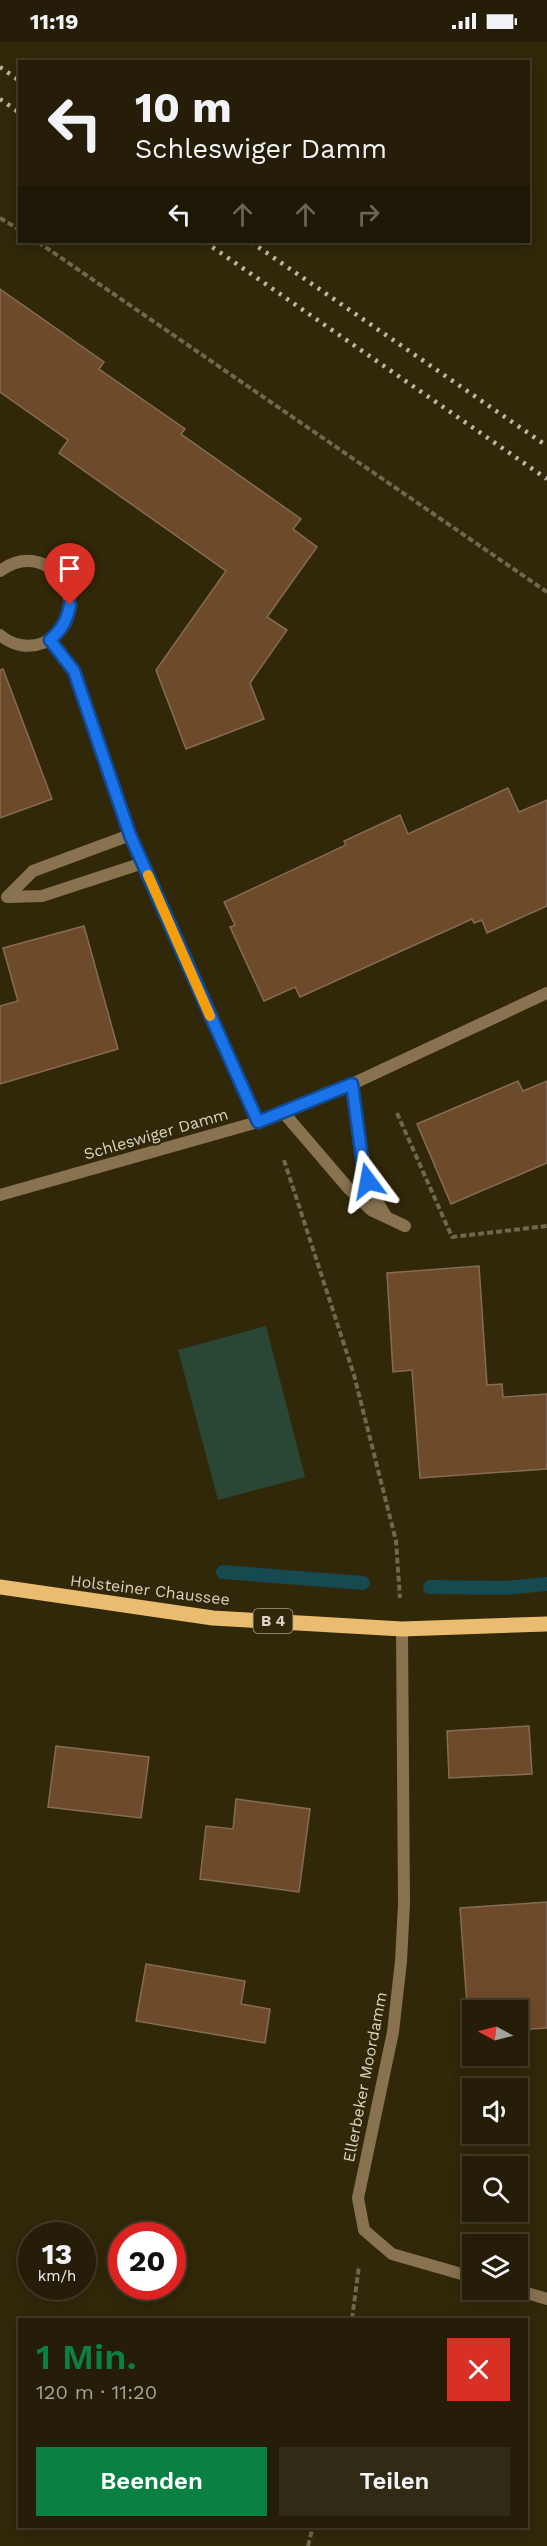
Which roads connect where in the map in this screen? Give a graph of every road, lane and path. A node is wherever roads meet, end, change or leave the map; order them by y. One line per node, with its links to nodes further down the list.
1 (0, 218): 2 (path)
2 (18, 229)
3 (39, 243): 5 (path)
4 (0, 571): 7 (street)
5 (547, 592)
6 (0, 636): 7 (street)
7 (50, 640): 8 (street)
8 (130, 835): 9 (street); 9 (street)
9 (142, 863): 14 (street)
10 (547, 993): 11 (street, Schleswiger Damm)
11 (352, 1084): 12 (street, Schleswiger Damm); 17 (street)
12 (283, 1112): 14 (street, Schleswiger Damm); 17 (street)
13 (398, 1113): 19 (path)
14 (258, 1122): 16 (street, Schleswiger Damm)
15 (283, 1155): 22 (path)
16 (0, 1195)
17 (387, 1217): 18 (street)
18 (405, 1226)
19 (547, 1226)
20 (0, 1587): 22 (main road, Holsteiner Chaussee / B 4)
21 (547, 1624): 22 (main road, Holsteiner Chaussee / B 4)
22 (402, 1629): 23 (street, Ellerbeker Moordamm)
23 (364, 2230): 24 (street); 27 (path)
24 (462, 2274)
25 (528, 2293): 26 (street)
26 (547, 2299)
27 (352, 2318)
28 (313, 2528): 29 (path)
29 (308, 2546)

